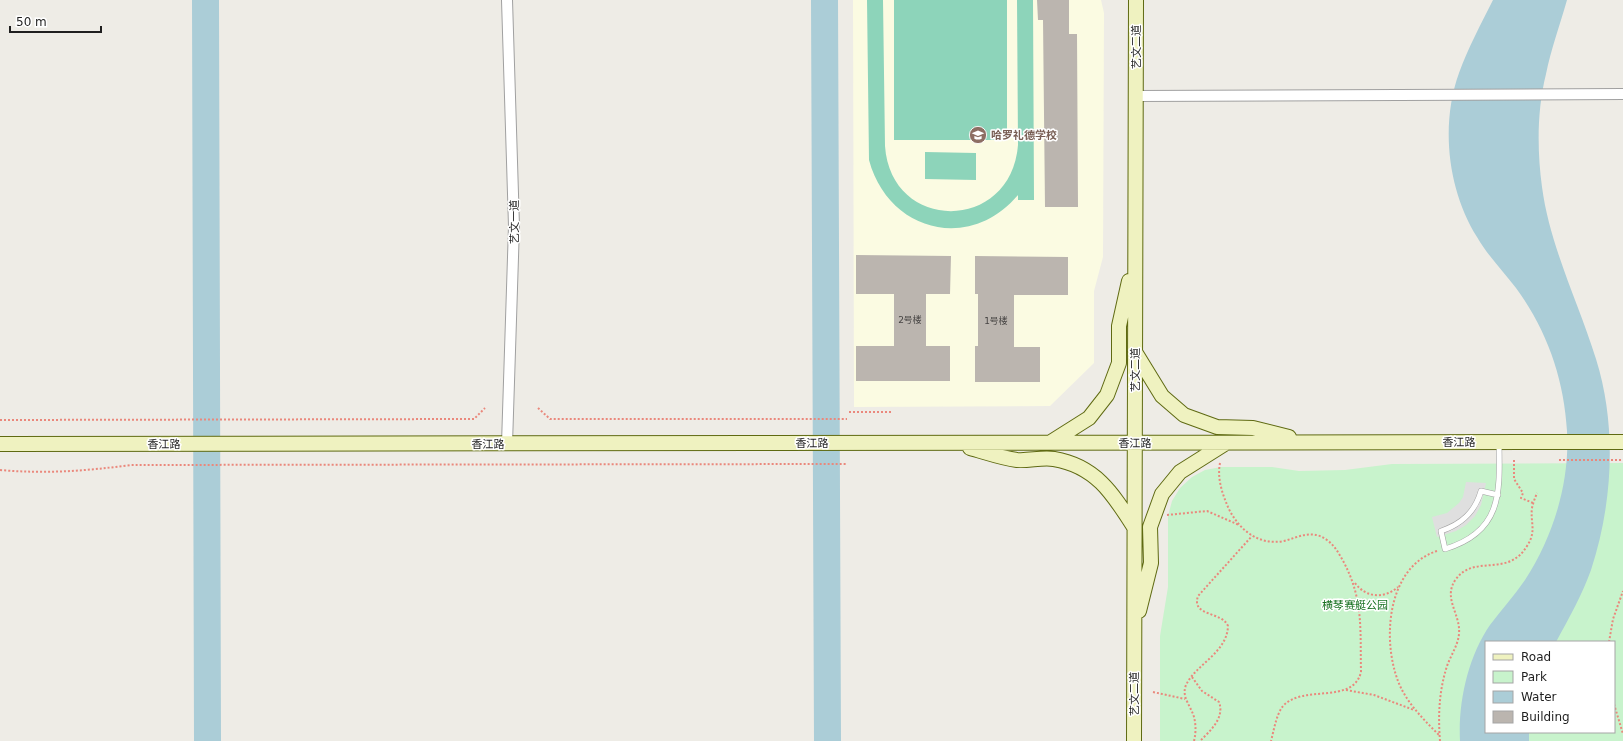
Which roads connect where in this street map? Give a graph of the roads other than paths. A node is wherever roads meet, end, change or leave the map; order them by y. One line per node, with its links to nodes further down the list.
1 (507, 0): 15 (street, 艺文一道)
2 (1136, 0): 4 (main road, 艺文二道)
3 (1623, 94): 4 (street)
4 (1136, 96): 5 (main road, 艺文二道)
5 (1135, 258): 6 (main road, 艺文二道); 12 (main road)
6 (1135, 352): 8 (main road); 13 (main road, 艺文二道)
7 (1226, 442): 8 (main road, 香江路); 13 (main road, 香江路); 18 (main road)
8 (1307, 442): 9 (main road, 香江路)
9 (1500, 442): 10 (main road, 香江路); 16 (lane)
10 (1620, 442)
11 (948, 443): 12 (main road, 香江路); 15 (main road, 香江路); 17 (main road)
12 (1050, 443): 13 (main road, 香江路)
13 (1135, 443): 17 (main road, 艺文二道)
14 (0, 444): 15 (main road, 香江路)
15 (507, 444)
16 (1498, 495): 16 (lane)
17 (1134, 528): 18 (main road, 艺文二道)
18 (1134, 633): 19 (main road, 艺文二道)
19 (1134, 741)

